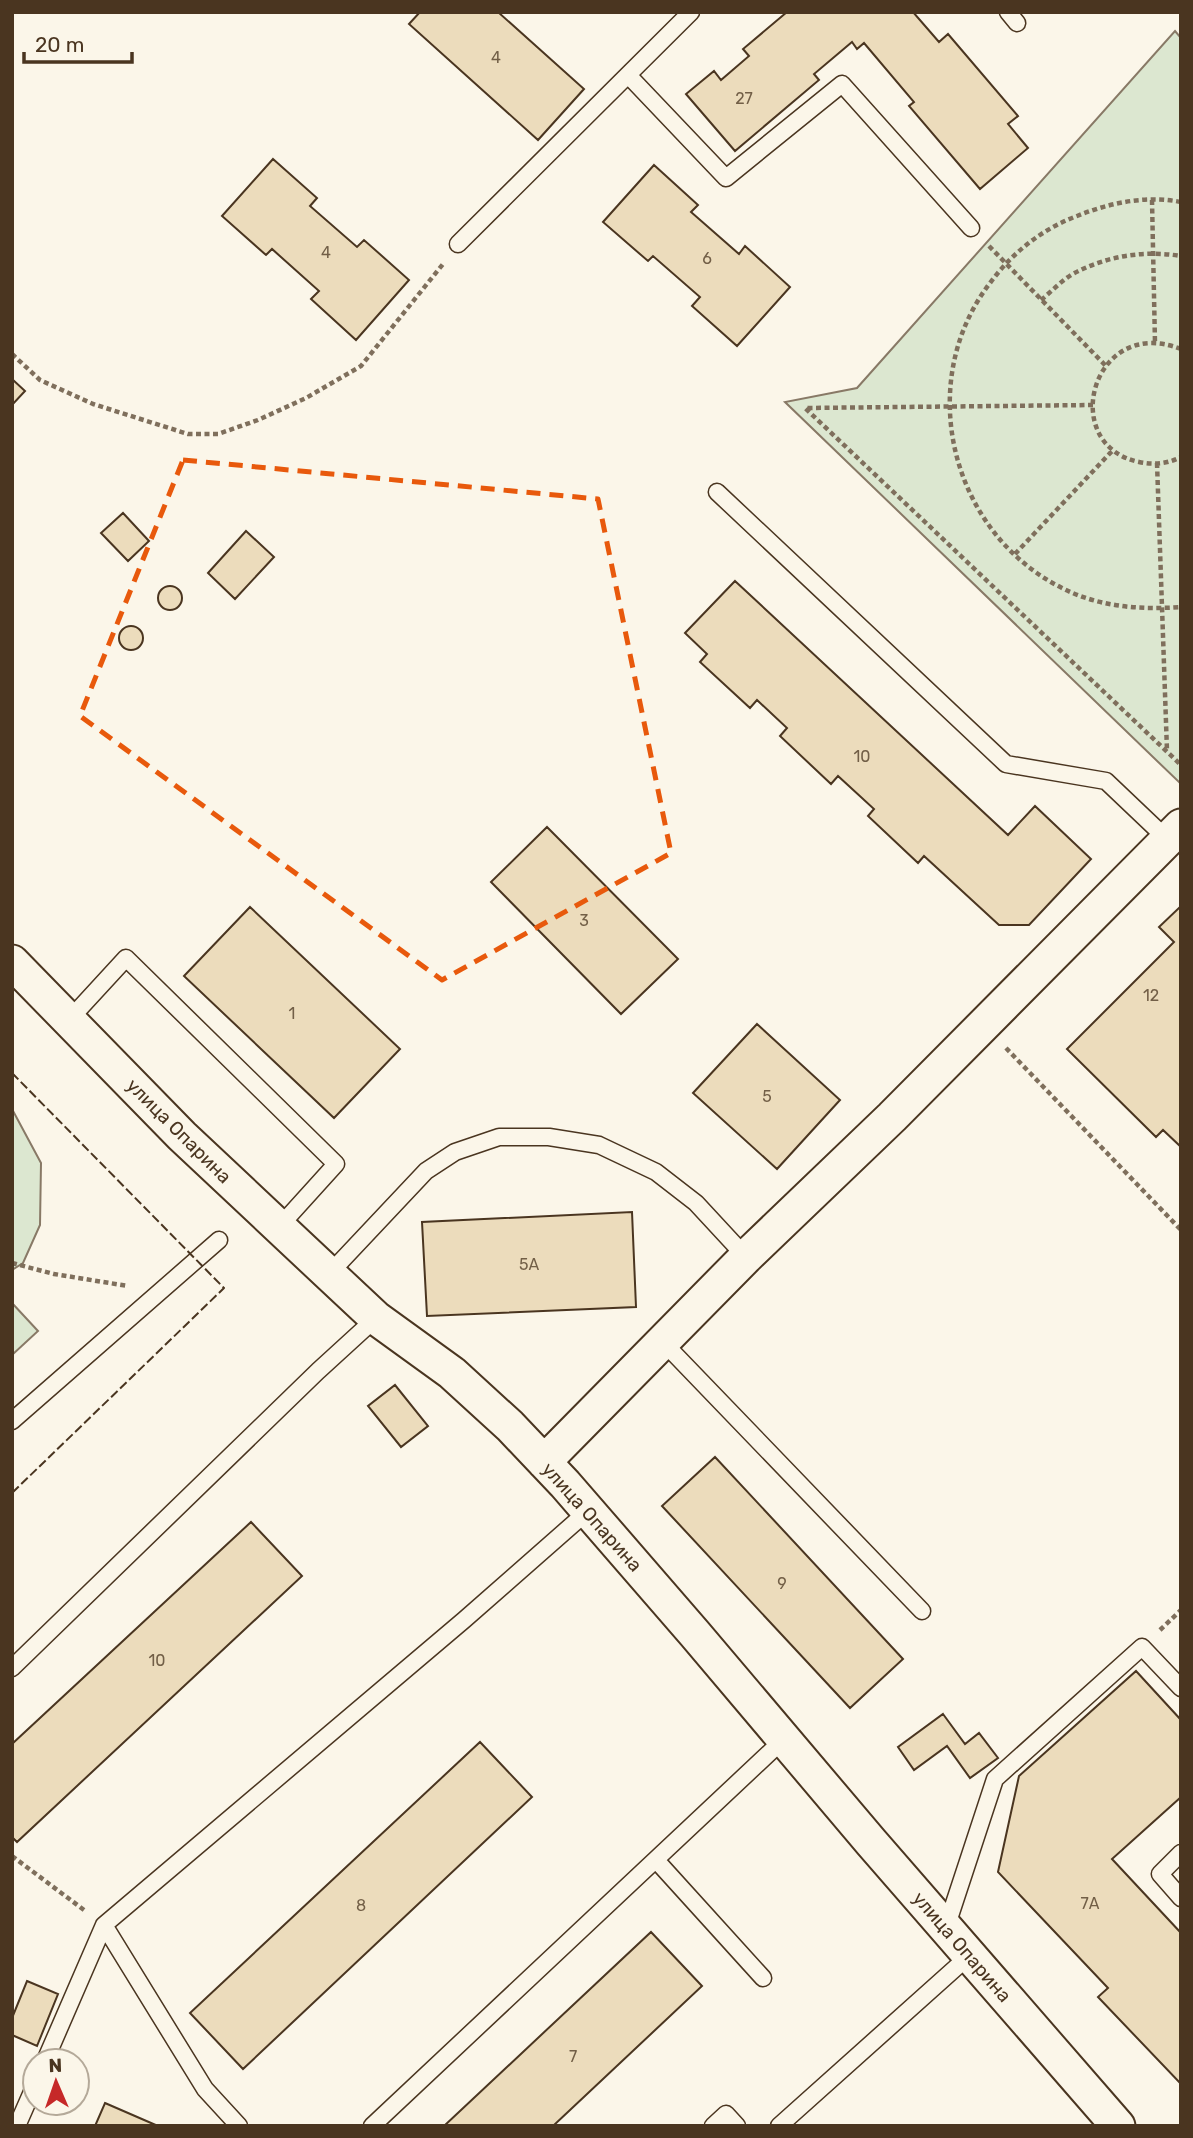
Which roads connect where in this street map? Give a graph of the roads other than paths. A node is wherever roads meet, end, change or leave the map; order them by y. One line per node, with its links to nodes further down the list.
1 (691, 12): 2 (lane)
2 (628, 75): 3 (lane); 4 (lane)
3 (971, 228)
4 (458, 244)
5 (717, 492): 6 (lane)
6 (1174, 833): 11 (street)
7 (12, 962): 8 (street, улица Опарина)
8 (69, 1020): 9 (street, улица Опарина); 9 (lane)
9 (279, 1227): 12 (street, улица Опарина)
10 (219, 1240): 15 (lane)
11 (746, 1258): 12 (lane); 14 (street)
12 (329, 1275): 13 (street, улица Опарина)
13 (376, 1318): 16 (street, улица Опарина); 19 (lane)
14 (663, 1342): 16 (street); 18 (lane)
15 (12, 1421)
16 (544, 1462): 17 (street, улица Опарина)
17 (588, 1511): 21 (street, улица Опарина); 25 (lane)
18 (922, 1611)
19 (12, 1668)
20 (1181, 1688): 26 (lane)
21 (784, 1739): 23 (lane); 26 (street, улица Опарина)
22 (1181, 1853): 24 (lane)
23 (656, 1860): 28 (lane); 31 (lane)
24 (1181, 1898)
25 (104, 1925): 29 (lane); 30 (lane)
26 (946, 1928): 27 (street, улица Опарина)
27 (970, 1955): 34 (lane); 35 (street, улица Опарина)
28 (763, 1978)
29 (51, 2047)
30 (239, 2126)
31 (372, 2126)
32 (713, 2126): 33 (lane)
33 (737, 2126)
34 (779, 2126)
35 (1118, 2126)

